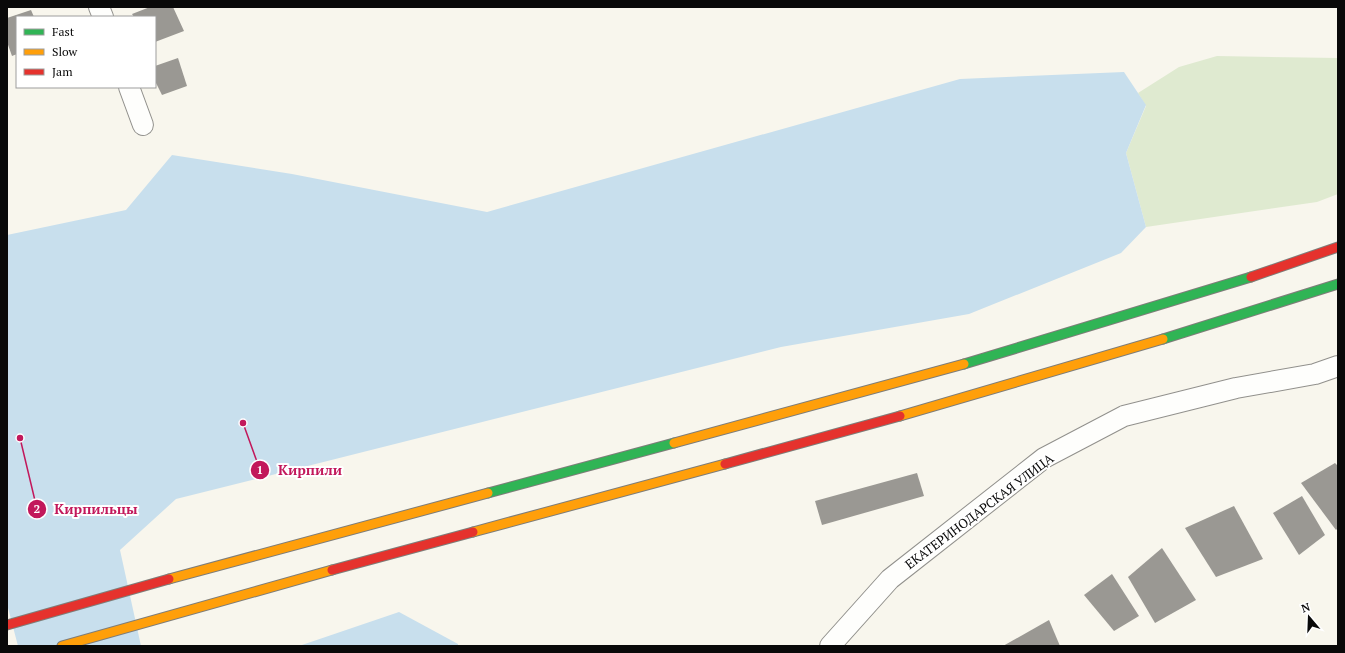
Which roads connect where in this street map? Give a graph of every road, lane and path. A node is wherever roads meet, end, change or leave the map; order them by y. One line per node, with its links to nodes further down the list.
1 (129, 88): 2 (street)
2 (143, 125)
3 (1338, 247): 6 (main road)
4 (1338, 284): 7 (main road)
5 (1338, 366): 8 (street, ЕКАТЕРИНОДАРСКАЯ УЛИЦА)
6 (7, 625)
7 (62, 646)
8 (830, 646)

